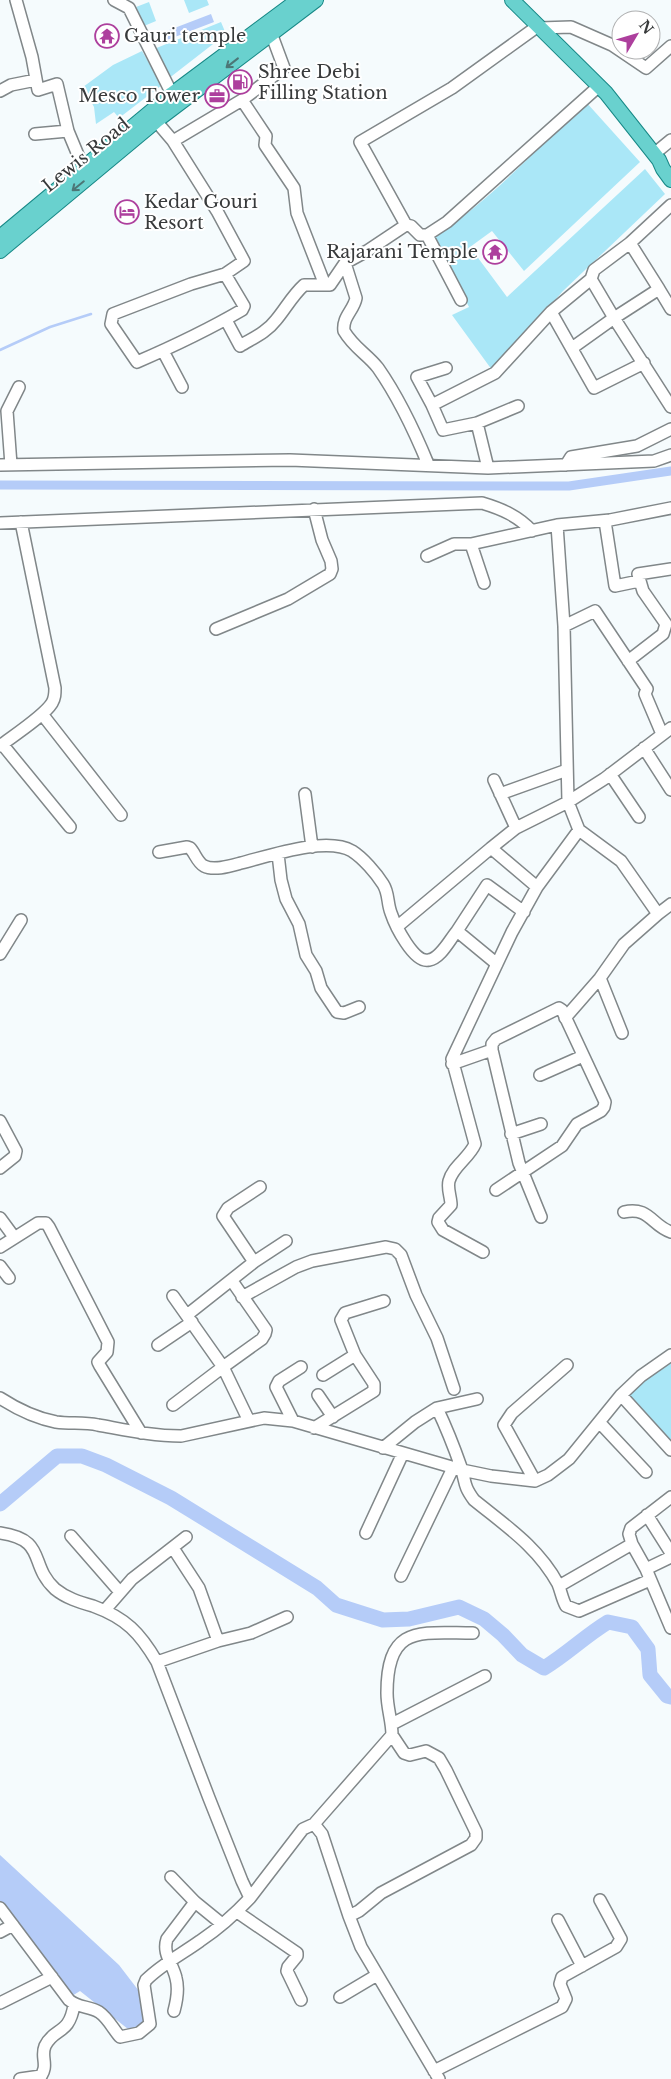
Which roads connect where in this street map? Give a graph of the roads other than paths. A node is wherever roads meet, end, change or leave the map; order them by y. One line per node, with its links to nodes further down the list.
1 (16, 0): 9 (street)
2 (114, 0): 12 (street)
3 (298, 0): 12 (main road, Lewis Road)
4 (316, 0): 7 (main road, Lewis Road)
5 (512, 0): 6 (main road)
6 (539, 27): 8 (street); 10 (main road); 23 (street)
7 (271, 33): 13 (street); 14 (main road, Lewis Road, one-way to 14)
8 (671, 46)
9 (36, 80): 11 (street); 15 (street)
10 (599, 86): 19 (main road); 24 (street)
11 (0, 91)
12 (172, 94): 20 (main road, Lewis Road)
13 (242, 100): 18 (street); 31 (street)
14 (156, 121): 18 (street); 20 (main road, Lewis Road)
15 (68, 131): 16 (street); 20 (street)
16 (34, 134)
17 (671, 140): 19 (street)
18 (174, 141): 29 (street)
19 (661, 160): 21 (main road)
20 (89, 170): 25 (main road, Lewis Road); 27 (main road, Lewis Road, one-way to 27)
21 (671, 180)
22 (671, 205): 26 (street)
23 (406, 225): 24 (street); 28 (street)
24 (427, 235): 33 (street)
25 (0, 237)
26 (630, 243): 30 (street); 32 (street)
27 (0, 251)
28 (345, 263): 31 (street); 50 (street)
29 (225, 274): 37 (street); 39 (street)
30 (591, 279): 35 (street); 36 (street)
31 (325, 285): 37 (street)
32 (658, 289): 34 (street); 36 (street)
33 (460, 300)
34 (671, 309)
35 (551, 312): 38 (street); 44 (street)
36 (614, 318): 38 (street); 40 (street)
37 (226, 320): 39 (street)
38 (572, 348): 40 (street)
39 (163, 351): 43 (street)
40 (644, 363): 46 (street)
41 (446, 368): 44 (street)
42 (19, 387): 51 (street)
43 (182, 387)
44 (432, 405): 47 (street)
45 (518, 406): 47 (street)
46 (671, 407)
47 (477, 423): 53 (street)
48 (671, 429): 52 (street)
49 (671, 455): 52 (street)
50 (428, 464): 51 (street); 53 (street)
51 (5, 465)
52 (566, 465): 53 (street)
53 (488, 468)
54 (671, 508): 56 (street)
55 (314, 509): 57 (street); 60 (street); 67 (street)
56 (605, 521): 59 (street); 64 (street)
57 (20, 522): 58 (street); 69 (street)
58 (0, 523)
59 (557, 526): 60 (street); 66 (street)
60 (532, 531): 61 (street)
61 (471, 544): 62 (street); 65 (street)
62 (427, 556)
63 (671, 569): 64 (street)
64 (639, 581): 68 (street)
65 (484, 583)
66 (564, 626): 68 (street); 73 (street)
67 (216, 629)
68 (628, 661): 70 (street)
69 (42, 714): 71 (street); 80 (street)
70 (667, 731): 72 (street)
71 (1, 745): 82 (street)
72 (644, 748): 74 (street); 76 (street)
73 (567, 770): 78 (street); 79 (street)
74 (610, 774): 79 (street); 81 (street)
75 (494, 780): 78 (street)
76 (671, 790)
77 (305, 794): 85 (street)
78 (500, 794): 83 (street)
79 (568, 802): 83 (street); 84 (street)
80 (121, 815)
81 (638, 817)
82 (70, 827)
83 (516, 828): 86 (street)
84 (579, 830): 89 (street); 92 (street)
85 (312, 847): 88 (street); 94 (street)
86 (491, 848): 89 (street); 94 (street)
87 (159, 852): 88 (street)
88 (278, 854): 99 (street)
89 (537, 887): 91 (street)
90 (671, 904): 92 (street)
91 (524, 912): 95 (street); 97 (street)
92 (658, 914): 98 (street)
93 (21, 920): 96 (street)
94 (398, 926): 95 (street)
95 (457, 931): 97 (street)
96 (0, 954)
97 (497, 964): 104 (street)
98 (600, 978): 100 (street); 101 (street)
99 (359, 1007)
100 (566, 1018): 102 (street); 103 (street)
101 (622, 1033)
102 (492, 1050): 104 (street); 108 (street)
103 (583, 1056): 105 (street); 110 (street)
104 (452, 1064): 120 (street)
105 (540, 1075)
106 (0, 1121): 109 (street)
107 (541, 1124): 108 (street)
108 (511, 1134): 110 (street)
109 (0, 1168)
110 (523, 1173): 112 (street); 114 (street)
111 (260, 1187): 121 (street)
112 (496, 1190)
113 (624, 1212): 116 (street)
114 (541, 1217)
115 (0, 1218): 117 (street)
116 (671, 1232)
117 (14, 1238): 119 (street); 148 (street)
118 (286, 1241): 121 (street)
119 (0, 1247)
120 (483, 1252)
121 (254, 1262): 124 (street)
122 (0, 1266): 123 (street)
123 (9, 1278)
124 (232, 1281): 126 (street); 128 (street)
125 (173, 1296): 128 (street)
126 (242, 1297): 133 (street); 136 (street)
127 (384, 1301): 130 (street)
128 (190, 1318): 129 (street); 133 (street)
129 (158, 1345)
130 (355, 1355): 135 (street); 143 (street)
131 (671, 1355): 138 (street)
132 (568, 1365): 154 (street)
133 (223, 1367): 141 (street); 144 (street)
134 (301, 1368): 145 (street)
135 (323, 1375)
136 (454, 1389)
137 (318, 1395): 143 (street)
138 (621, 1395): 146 (street); 150 (street)
139 (0, 1398): 148 (street)
140 (477, 1399): 142 (street)
141 (174, 1405)
142 (437, 1408): 149 (street); 152 (street)
143 (333, 1416): 147 (street)
144 (248, 1421): 145 (street); 148 (street)
145 (293, 1421): 147 (street)
146 (600, 1422): 153 (street); 154 (street)
147 (314, 1428): 149 (street)
148 (141, 1433)
149 (383, 1448): 151 (street)
150 (671, 1450)
151 (403, 1453): 152 (street); 158 (street)
152 (457, 1469): 154 (street); 166 (street); 167 (street)
153 (646, 1472)
154 (535, 1481)
155 (671, 1496): 156 (street)
156 (647, 1515): 161 (street); 163 (street)
157 (0, 1533): 169 (street)
158 (366, 1533)
159 (71, 1536): 168 (street)
160 (186, 1537): 162 (street)
161 (632, 1544): 165 (street); 167 (street)
162 (174, 1548): 168 (street); 173 (street)
163 (671, 1553)
164 (671, 1557): 165 (street)
165 (648, 1575): 167 (street); 171 (street)
166 (401, 1576)
167 (559, 1586)
168 (119, 1591): 169 (street)
169 (105, 1610): 174 (street)
170 (287, 1617): 173 (street)
171 (671, 1628)
172 (472, 1633): 176 (street)
173 (218, 1641): 174 (street)
174 (158, 1662): 179 (street)
175 (485, 1676): 176 (street)
176 (392, 1730): 177 (street); 184 (street)
177 (314, 1824): 179 (street); 184 (street)
178 (171, 1877): 181 (street)
179 (250, 1898): 183 (street)
180 (600, 1900): 190 (street)
181 (195, 1902): 186 (street); 189 (street)
182 (0, 1908): 187 (street)
183 (237, 1912): 186 (street); 194 (street)
184 (348, 1916): 191 (street)
185 (558, 1920): 190 (street)
186 (222, 1924): 189 (street)
187 (13, 1925): 188 (street); 192 (street)
188 (0, 1932)
189 (170, 1961): 196 (street); 197 (street)
190 (582, 1966): 198 (street)
191 (377, 1975): 193 (street); 198 (street)
192 (52, 1977): 195 (street); 196 (street)
193 (340, 1997)
194 (301, 2000)
195 (0, 2003)
196 (74, 2005): 199 (street)
197 (174, 2011)
198 (436, 2075)
199 (40, 2077): 200 (street)
200 (20, 2079)

